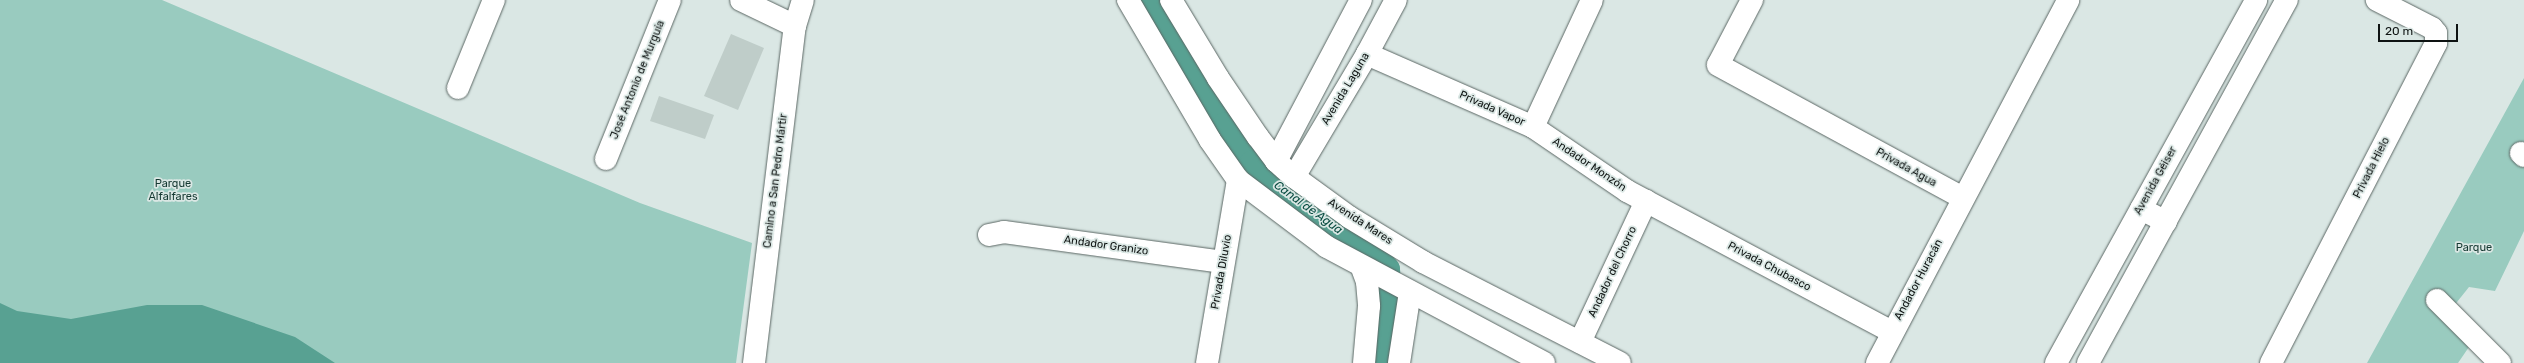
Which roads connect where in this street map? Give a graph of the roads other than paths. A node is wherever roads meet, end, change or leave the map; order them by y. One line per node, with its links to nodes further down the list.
1 (494, 0): 17 (street)
2 (670, 0): 19 (street, José Antonio de Murguía)
3 (742, 0): 15 (street)
4 (803, 0): 15 (street, Camino a San Pedro Mártir)
5 (1128, 0): 22 (street)
6 (1172, 0): 20 (street, Avenida Mares)
7 (1361, 0): 20 (street)
8 (1396, 0): 16 (street, Avenida Laguna)
9 (1592, 0): 18 (street, Privada Vapor)
10 (1752, 0): 23 (street, Privada Agua)
11 (2068, 0): 23 (street)
12 (2256, 0): 25 (street, Avenida Géiser)
13 (2287, 0): 26 (street)
14 (2377, 0): 43 (street, Privada Hielo)
15 (795, 26): 34 (street, Camino a San Pedro Mártir)
16 (1367, 54): 18 (street, Privada Vapor); 21 (street, Avenida Laguna)
17 (458, 88)
18 (1533, 127): 24 (street, Andador Monzón)
19 (606, 159)
20 (1276, 161): 21 (street, Avenida Mares)
21 (1294, 177): 33 (street, Avenida Mares)
22 (1238, 180): 28 (street, Privada Diluvio); 29 (street)
23 (1963, 198): 32 (street, Andador Huracán)
24 (1646, 201): 32 (street, Privada Chubasco); 33 (street, Andador del Chorro)
25 (2141, 209): 26 (street); 41 (street, Avenida Géiser)
26 (2166, 222): 42 (street)
27 (989, 235): 28 (street, Andador Granizo)
28 (1223, 262): 35 (street, Privada Diluvio)
29 (1362, 268): 30 (street); 36 (street)
30 (1410, 292): 37 (street); 38 (street)
31 (2437, 300): 44 (street)
32 (1892, 332): 40 (street, Andador Huracán)
33 (1580, 342): 39 (street, Avenida Mares)
34 (754, 363)
35 (1207, 363)
36 (1364, 363)
37 (1399, 363)
38 (1544, 363)
39 (1620, 363)
40 (1877, 363)
41 (2056, 363)
42 (2088, 363)
43 (2271, 363)
44 (2500, 363)

